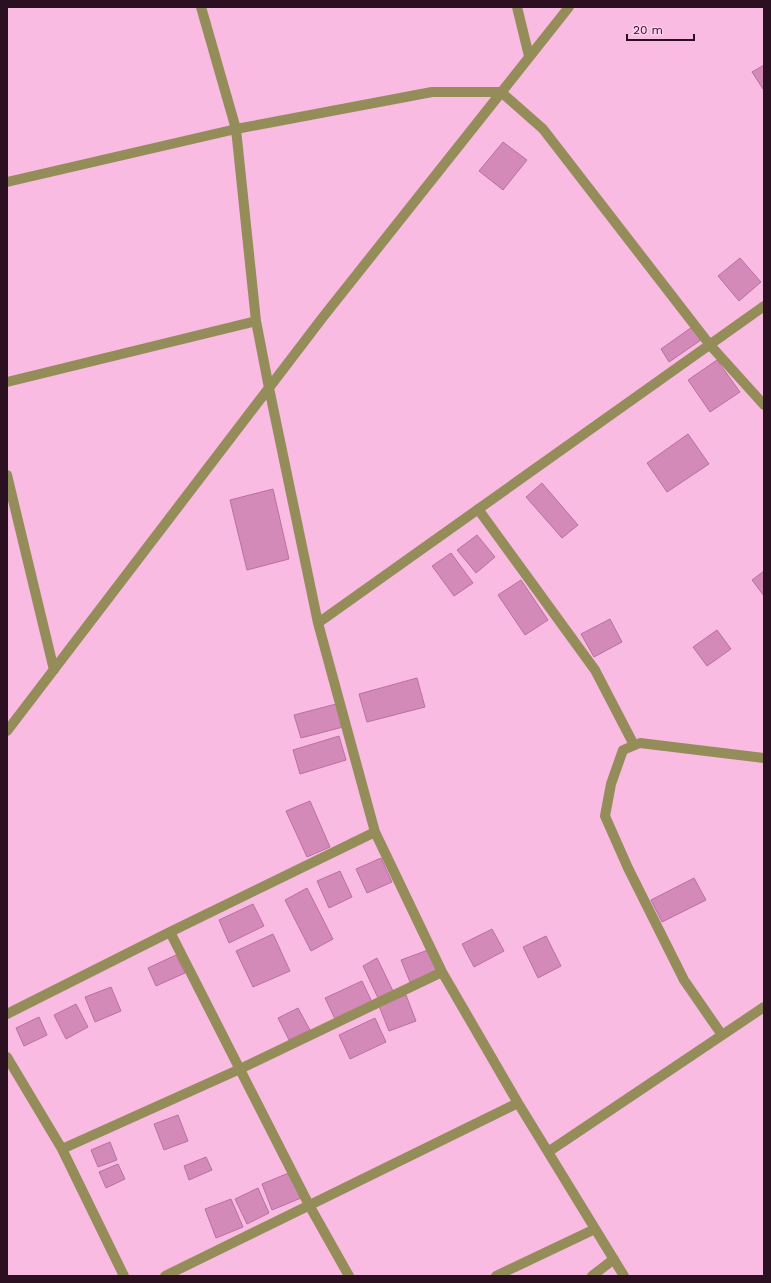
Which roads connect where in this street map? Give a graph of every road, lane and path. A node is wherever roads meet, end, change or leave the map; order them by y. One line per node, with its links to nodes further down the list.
1 (201, 7): 6 (street)
2 (517, 7): 4 (street)
3 (569, 7): 4 (street)
4 (529, 56): 5 (street)
5 (501, 92): 6 (street); 10 (street); 12 (street)
6 (236, 129): 7 (street); 9 (street)
7 (7, 182)
8 (764, 306): 10 (street)
9 (256, 321): 11 (street); 12 (street)
10 (710, 345): 13 (street); 15 (street)
11 (7, 382)
12 (269, 388): 16 (street); 17 (street)
13 (764, 405)
14 (7, 475): 17 (street)
15 (478, 509): 16 (street); 19 (street)
16 (318, 624): 21 (street)
17 (54, 670): 18 (street)
18 (7, 731)
19 (634, 745): 20 (street); 26 (street)
20 (764, 758)
21 (375, 832): 22 (street); 23 (street)
22 (170, 932): 25 (street); 28 (street)
23 (442, 972): 28 (street); 29 (street)
24 (764, 1007): 26 (street)
25 (7, 1014)
26 (722, 1035): 31 (street)
27 (7, 1057): 30 (street)
28 (240, 1069): 30 (street); 32 (street)
29 (518, 1103): 31 (street); 32 (street)
30 (62, 1148): 35 (street)
31 (548, 1152): 33 (street)
32 (309, 1205): 36 (street); 37 (street)
33 (595, 1228): 34 (street); 38 (street)
34 (614, 1259): 39 (street); 40 (street)
35 (124, 1276)
36 (165, 1276)
37 (349, 1276)
38 (496, 1276)
39 (592, 1276)
40 (624, 1276)

